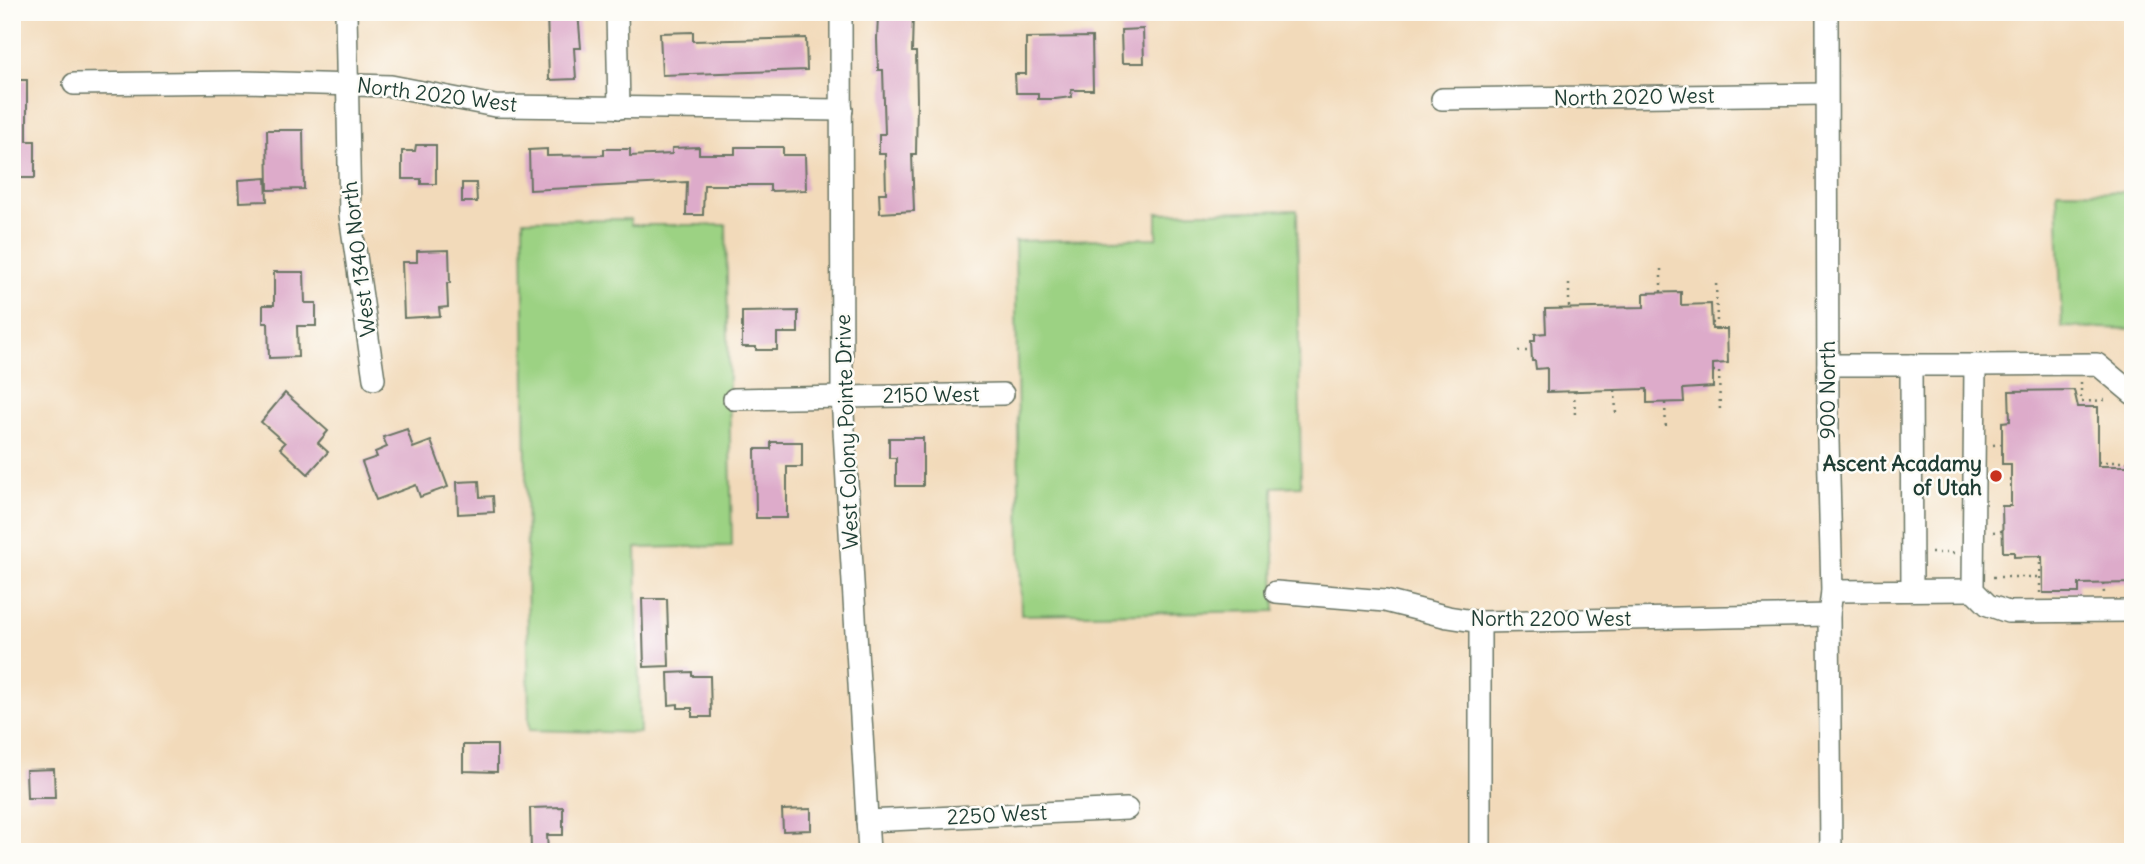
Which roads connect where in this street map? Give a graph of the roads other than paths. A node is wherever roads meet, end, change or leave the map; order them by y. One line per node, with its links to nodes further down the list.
1 (346, 12): 6 (street, West 1340 North)
2 (617, 12): 9 (street)
3 (841, 12): 10 (street, West Colony Pointe Drive)
4 (1827, 12): 7 (street, 900 North)
5 (74, 83): 6 (street, North 2020 West)
6 (348, 85): 9 (street, North 2020 West); 14 (street, West 1340 North)
7 (1826, 94): 8 (street, North 2020 West); 11 (street, 900 North)
8 (1442, 99)
9 (619, 108): 10 (street, North 2020 West)
10 (842, 110): 17 (street, West Colony Pointe Drive)
11 (1828, 365): 12 (street); 22 (street, 900 North)
12 (1912, 365): 13 (street); 20 (street)
13 (1975, 365): 15 (street); 19 (street)
14 (374, 379)
15 (2123, 392)
16 (1003, 394): 17 (street, 2150 West)
17 (842, 397): 18 (street, 2150 West); 27 (street, West Colony Pointe Drive)
18 (734, 399)
19 (1982, 583): 20 (street); 23 (street)
20 (1912, 590): 22 (street)
21 (1276, 592): 25 (street, North 2200 West)
22 (1832, 592): 24 (street, 900 North)
23 (2133, 611)
24 (1829, 614): 25 (street, North 2200 West); 30 (street, 900 North)
25 (1480, 622): 29 (street)
26 (1127, 809): 27 (street, 2250 West)
27 (867, 821): 28 (street, West Colony Pointe Drive)
28 (869, 852)
29 (1480, 852)
30 (1831, 852)

